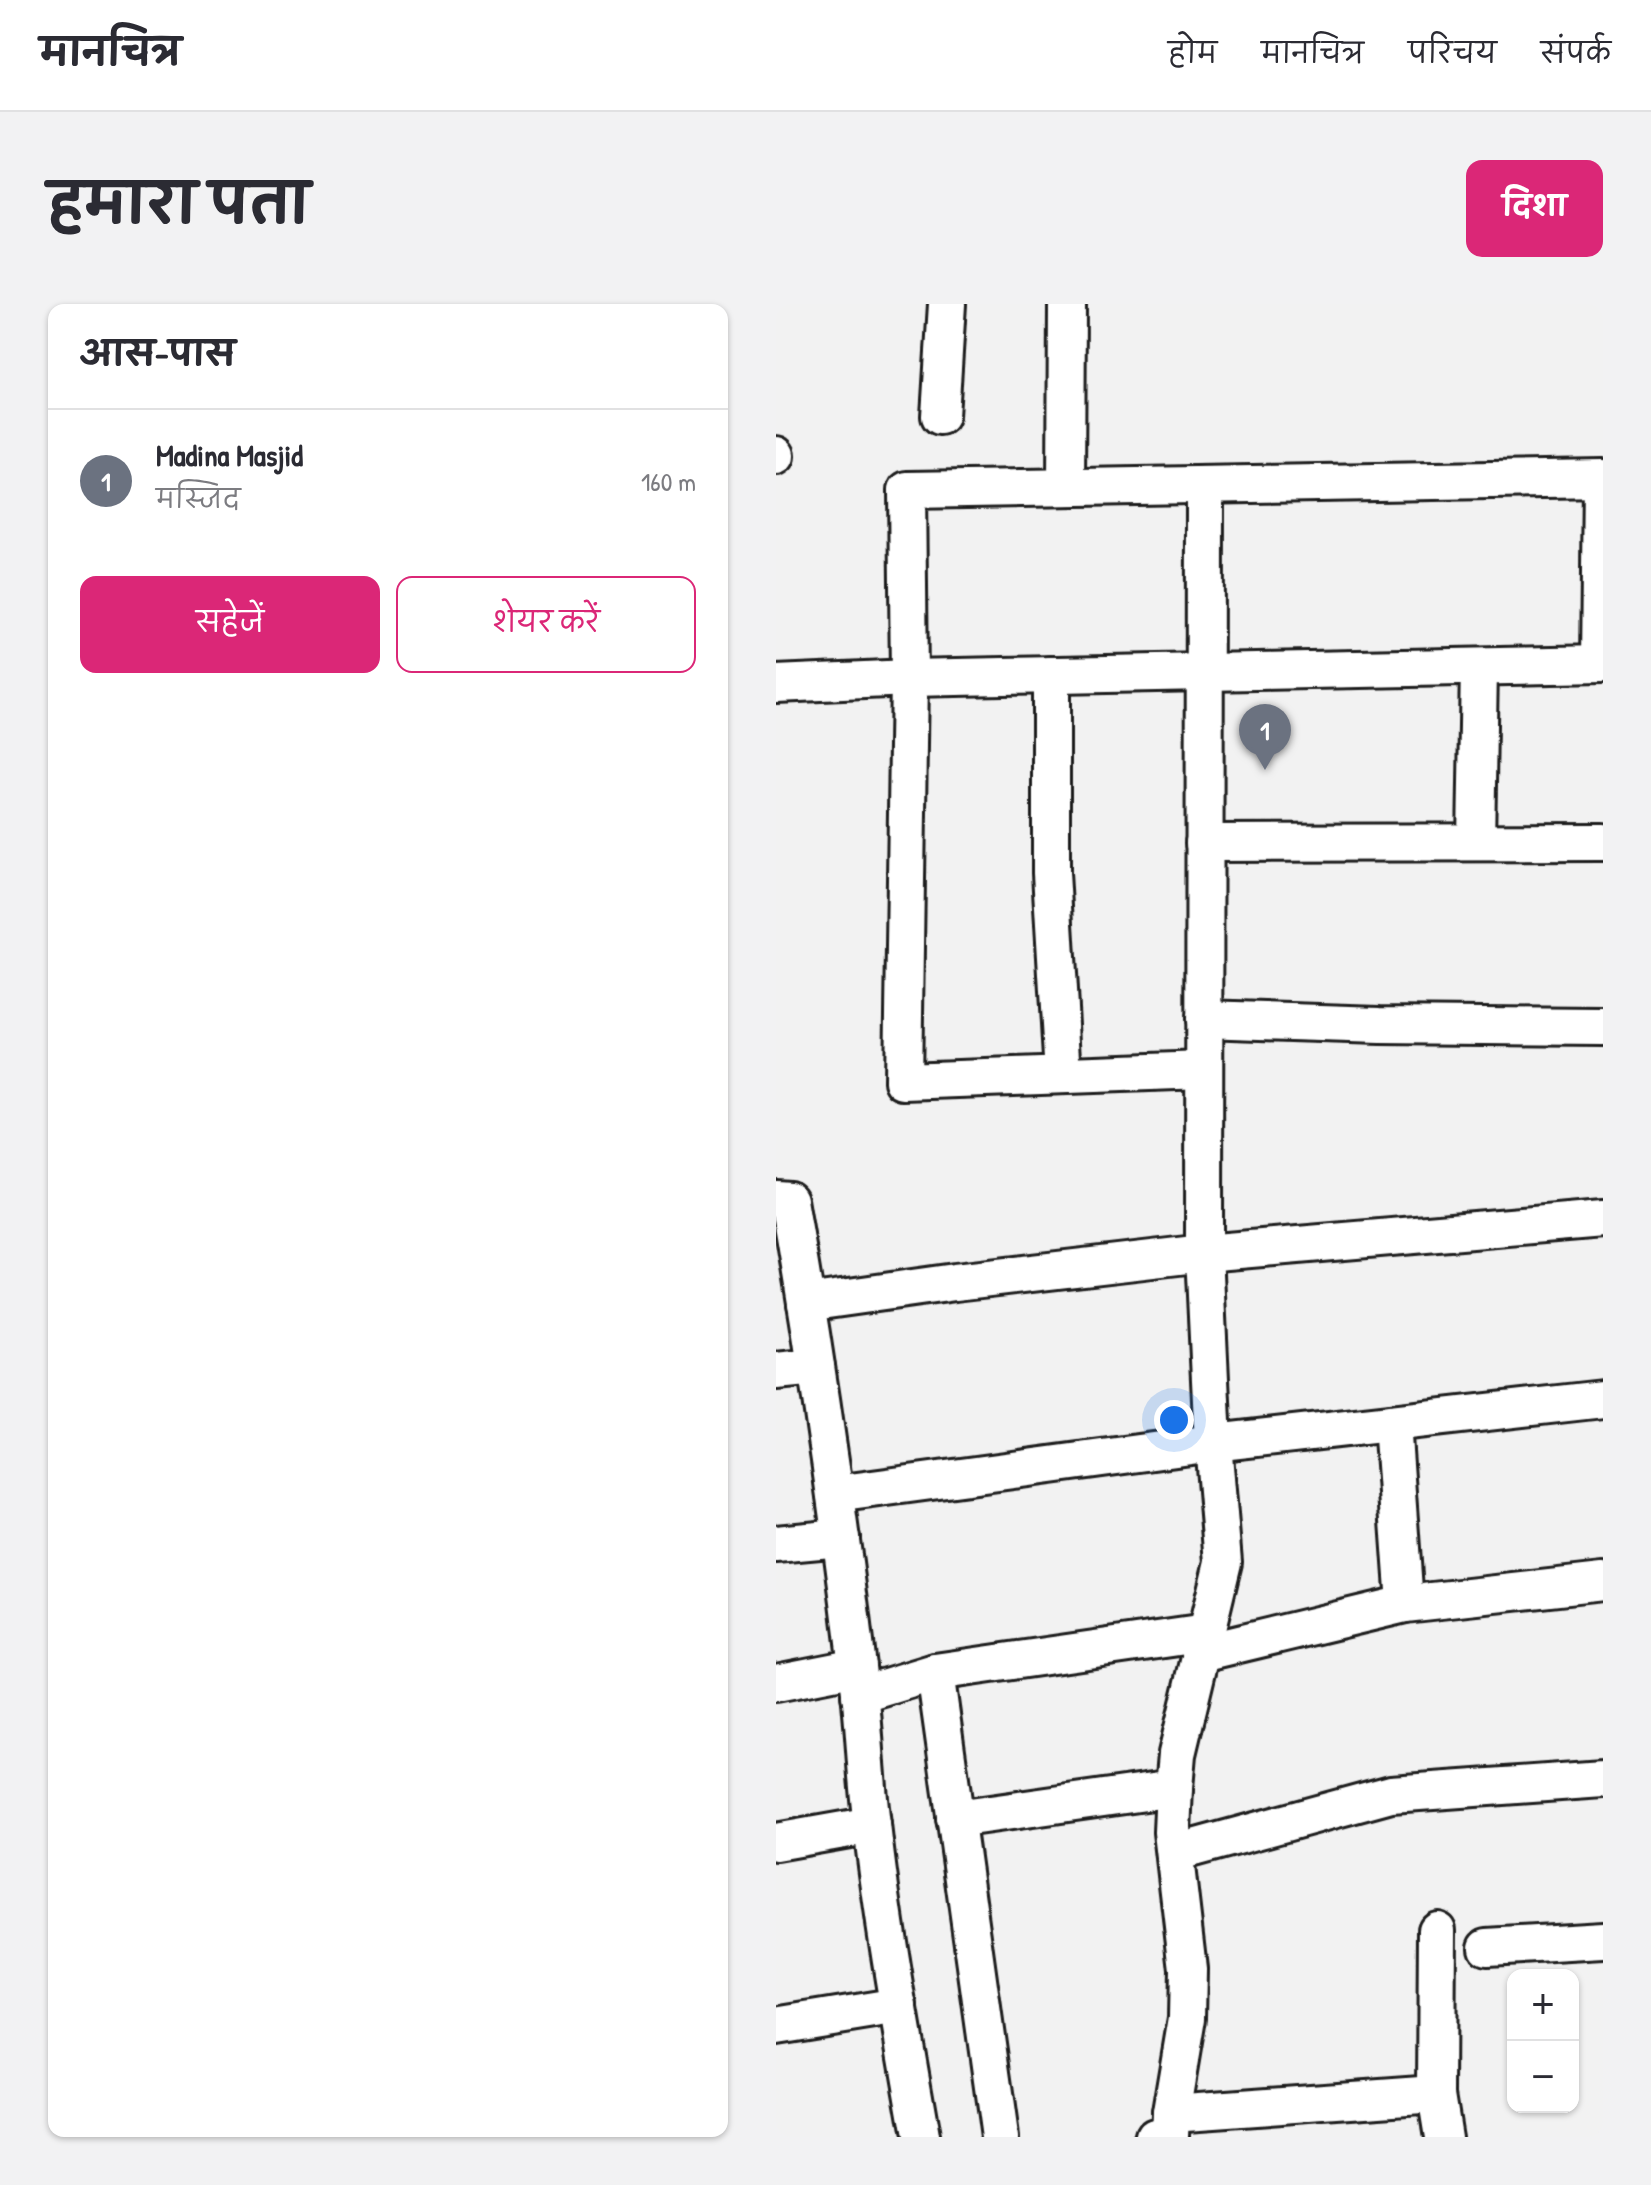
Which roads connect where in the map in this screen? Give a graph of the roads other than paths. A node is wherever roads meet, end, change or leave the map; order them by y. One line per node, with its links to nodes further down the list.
1 (947, 304): 3 (street)
2 (1067, 304): 6 (street)
3 (940, 416)
4 (1602, 478): 5 (street); 7 (street)
5 (1205, 485): 6 (street); 9 (street)
6 (1066, 487): 11 (street)
7 (1601, 664): 8 (street)
8 (1479, 667): 9 (street); 13 (street)
9 (1205, 672): 10 (street); 15 (street)
10 (1051, 675): 11 (street); 19 (street)
11 (909, 678): 12 (street); 19 (street)
12 (776, 684)
13 (1476, 842): 14 (street); 15 (street)
14 (1603, 842)
15 (1204, 843): 16 (street)
16 (1204, 1019): 17 (street); 18 (street)
17 (1603, 1027)
18 (1204, 1070): 19 (street); 22 (street)
19 (1063, 1075)
20 (776, 1199): 23 (street)
21 (1603, 1219): 22 (street)
22 (1204, 1253): 23 (street); 28 (street)
23 (806, 1303): 24 (street)
24 (816, 1367): 25 (street); 29 (street)
25 (776, 1371)
26 (1603, 1399): 27 (street)
27 (1392, 1423): 28 (street); 33 (street)
28 (1213, 1443): 29 (street); 34 (street)
29 (835, 1494): 30 (street)
30 (841, 1538): 31 (street); 36 (street)
31 (776, 1544)
32 (1603, 1582): 33 (street)
33 (1405, 1604): 34 (street)
34 (1204, 1643): 35 (street); 39 (street)
35 (935, 1672): 36 (street); 40 (street)
36 (859, 1681): 37 (street); 41 (street)
37 (776, 1683)
38 (1603, 1779): 43 (street)
39 (1174, 1788): 40 (street); 43 (street)
40 (955, 1819): 52 (street)
41 (872, 1825): 42 (street); 47 (street)
42 (776, 1842)
43 (1175, 1853): 50 (street)
44 (1437, 1930): 49 (street)
45 (1603, 1940): 46 (street)
46 (1487, 1947)
47 (899, 2006): 48 (street); 51 (street)
48 (776, 2026)
49 (1436, 2094): 50 (street); 53 (street)
50 (1163, 2125)
51 (921, 2137)
52 (1000, 2137)
53 (1443, 2137)

